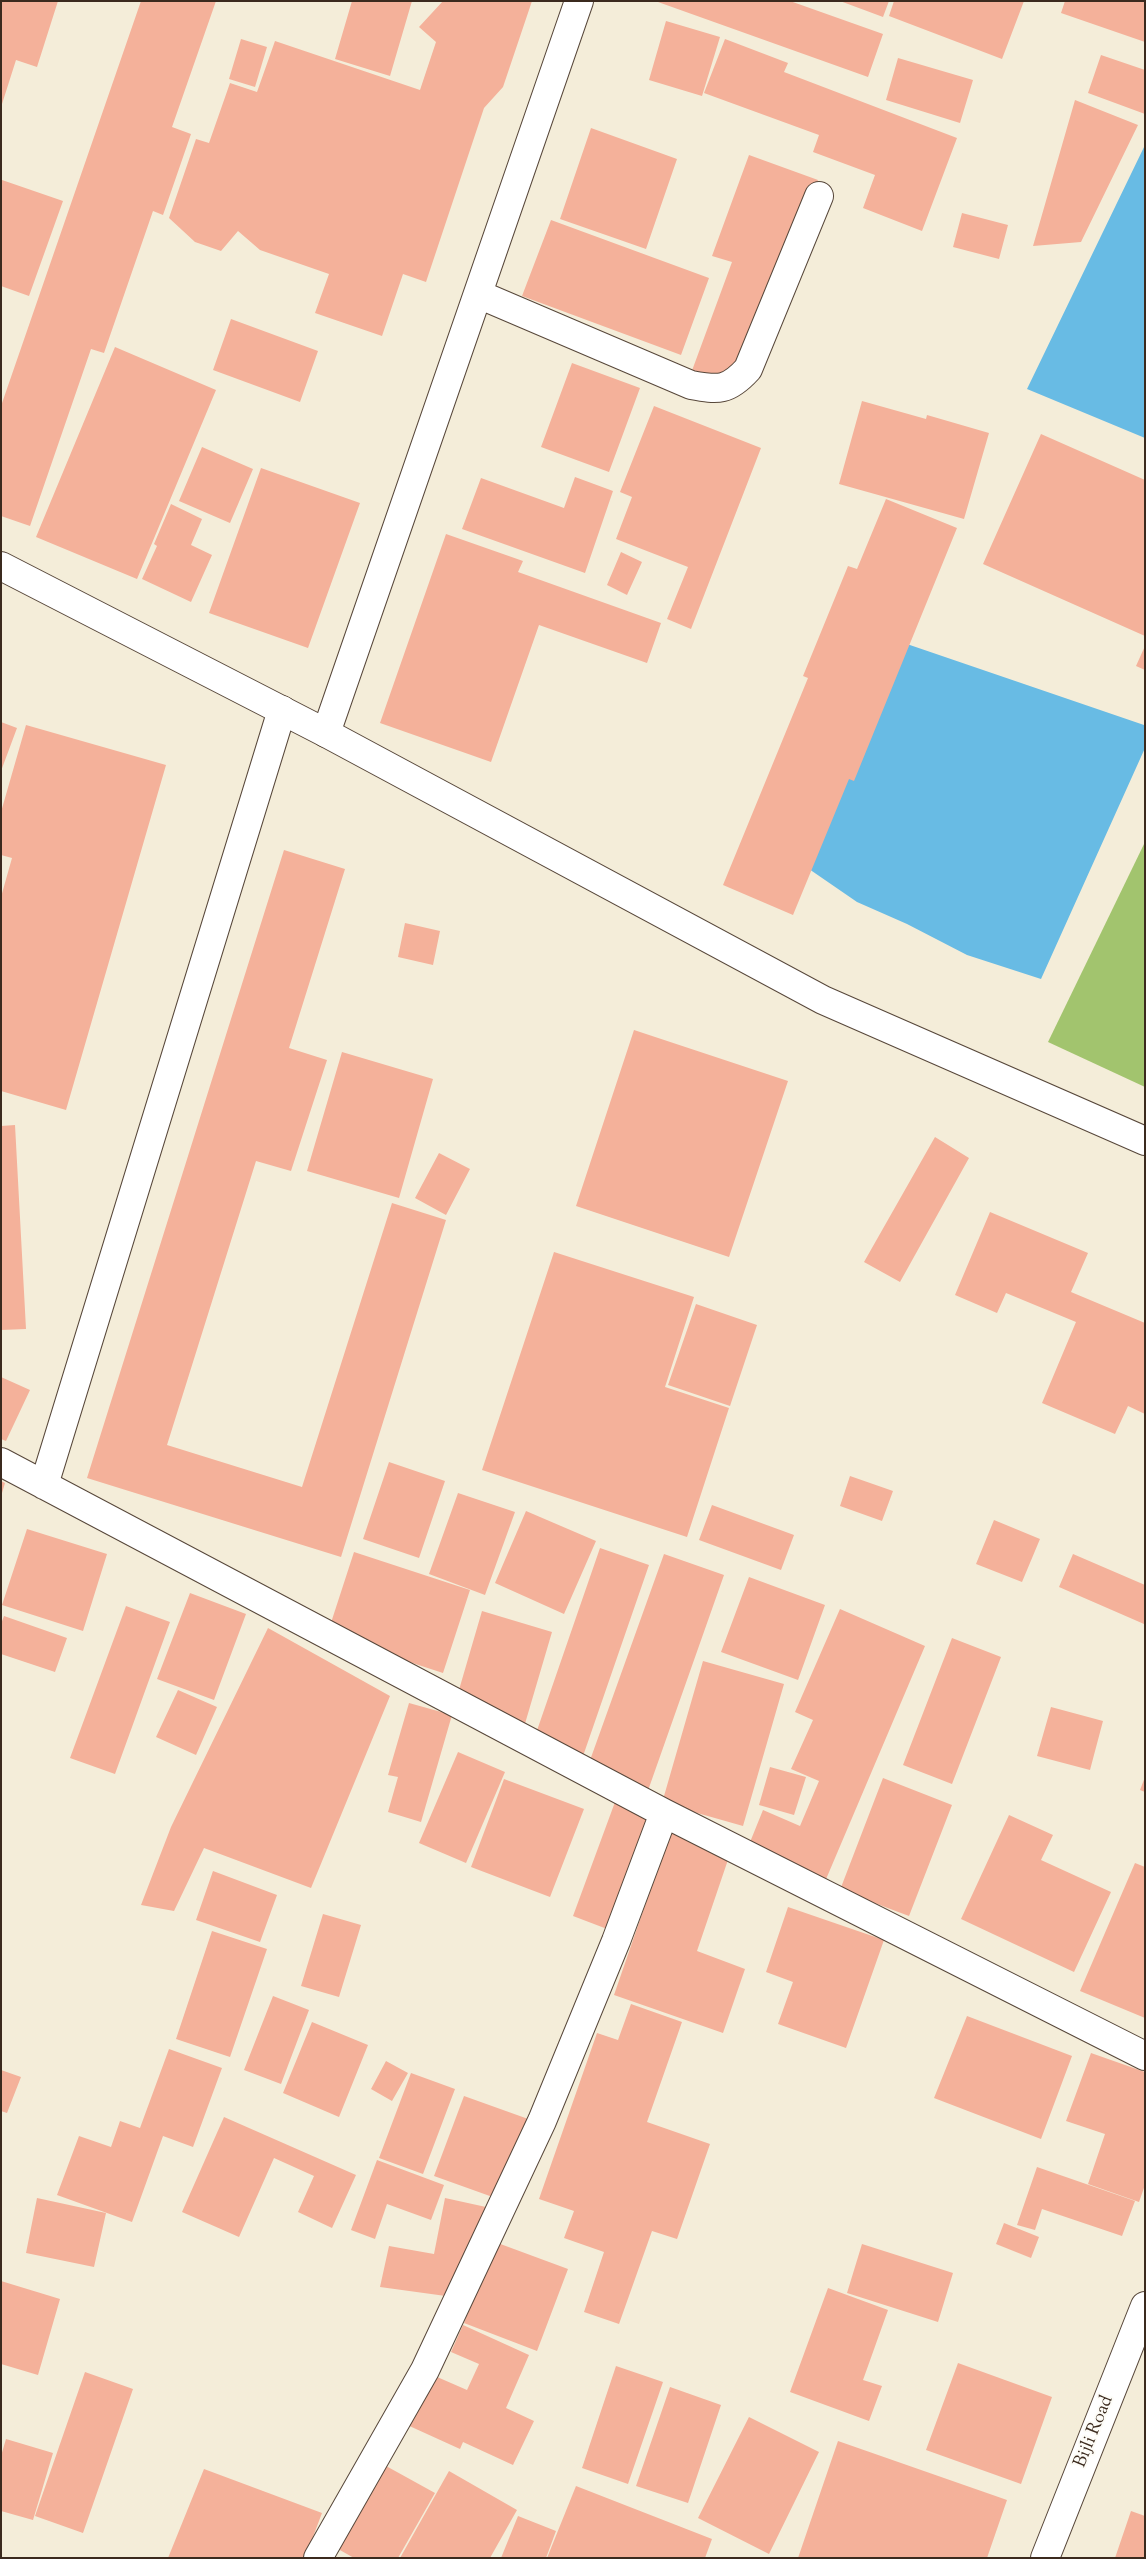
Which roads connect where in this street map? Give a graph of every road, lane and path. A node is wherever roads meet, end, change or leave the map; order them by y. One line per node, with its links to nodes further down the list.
1 (579, 1): 3 (street)
2 (818, 196): 3 (street)
3 (478, 294): 6 (street)
4 (1, 566): 5 (street)
5 (282, 710): 6 (street); 9 (street)
6 (326, 733): 7 (street)
7 (1145, 1140)
8 (1, 1462): 9 (street)
9 (44, 1485): 10 (street)
10 (664, 1812): 11 (street); 13 (street)
11 (1145, 2056)
12 (1145, 2306): 14 (street, Bijli Road)
13 (318, 2558)
14 (1045, 2558)

